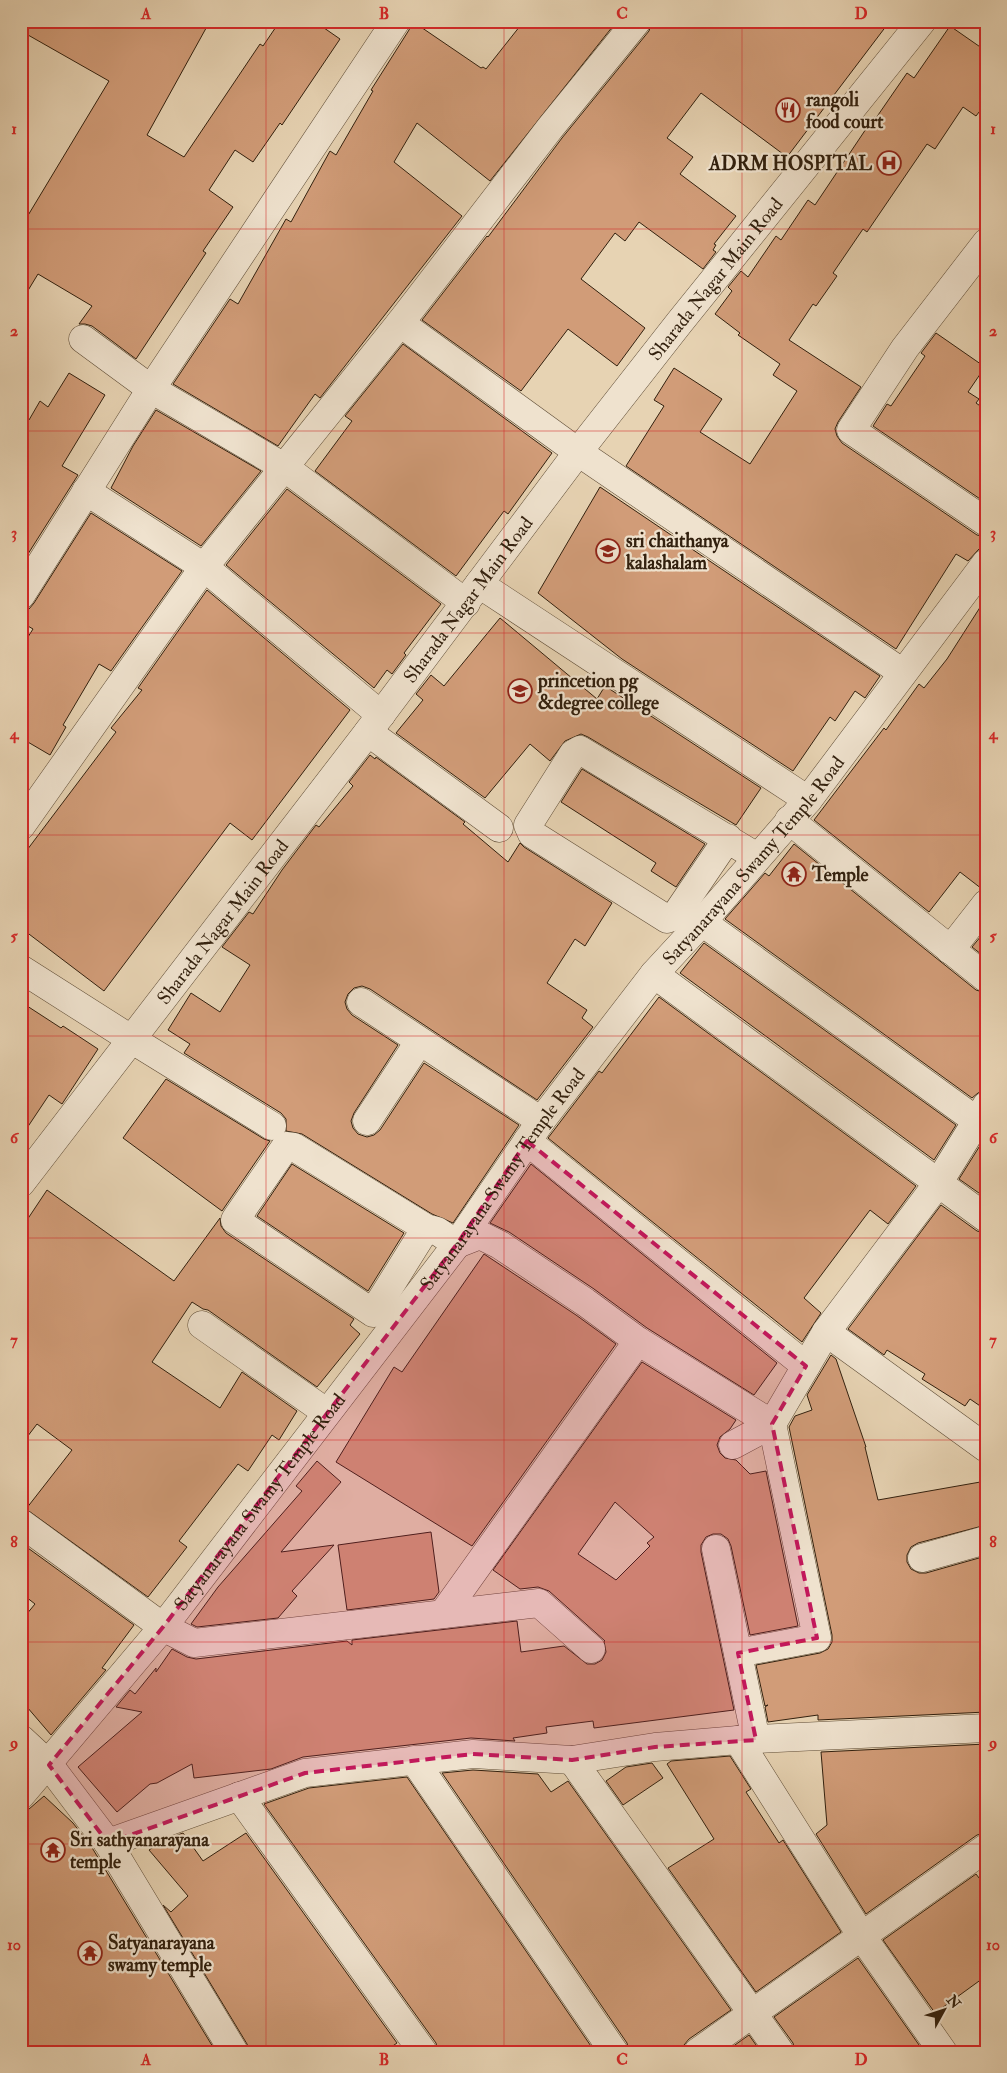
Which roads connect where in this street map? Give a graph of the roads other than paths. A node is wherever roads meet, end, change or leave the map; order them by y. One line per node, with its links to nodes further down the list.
1 (396, 21): 7 (street)
2 (637, 21): 5 (street)
3 (922, 21): 8 (street, Sharada Nagar Main Road)
4 (986, 243): 11 (street)
5 (400, 323): 8 (street); 9 (street)
6 (83, 339): 7 (street)
7 (151, 389): 9 (street); 10 (street)
8 (578, 452): 14 (street, Sharada Nagar Main Road); 16 (street)
9 (284, 467): 13 (street); 14 (street)
10 (86, 491): 13 (street); 15 (street)
11 (986, 522)
12 (986, 563): 16 (street, Satyanarayana Swamy Temple Road)
13 (204, 567): 17 (street); 20 (street)
14 (472, 594): 17 (street, Sharada Nagar Main Road); 18 (street)
15 (21, 596)
16 (903, 673): 18 (street, Satyanarayana Swamy Temple Road)
17 (375, 723): 21 (street); 31 (street, Sharada Nagar Main Road)
18 (808, 800): 19 (street, Satyanarayana Swamy Temple Road)
19 (789, 820): 23 (street, Satyanarayana Swamy Temple Road); 26 (street)
20 (21, 826)
21 (499, 828)
22 (728, 838): 22 (street); 23 (street)
23 (757, 857): 25 (street, Satyanarayana Swamy Temple Road)
24 (986, 904): 26 (street)
25 (702, 922): 28 (street, Satyanarayana Swamy Temple Road); 33 (street)
26 (950, 950): 29 (street)
27 (21, 969): 31 (street)
28 (654, 974): 36 (street, Satyanarayana Swamy Temple Road); 37 (street)
29 (986, 978)
30 (361, 1002): 32 (street)
31 (131, 1040): 35 (street); 38 (street, Sharada Nagar Main Road)
32 (419, 1042): 34 (street); 36 (street)
33 (981, 1114): 37 (street)
34 (367, 1121)
35 (272, 1126)
36 (534, 1131): 41 (street, Satyanarayana Swamy Temple Road); 45 (street)
37 (938, 1182): 39 (street); 43 (street)
38 (21, 1183)
39 (986, 1218)
40 (426, 1228): 40 (street); 41 (street)
41 (457, 1244): 44 (street); 46 (street, Satyanarayana Swamy Temple Road)
42 (202, 1325): 46 (street)
43 (826, 1332): 45 (street); 49 (street)
44 (638, 1341): 47 (street); 54 (street)
45 (806, 1366): 47 (street)
46 (326, 1412): 55 (street, Satyanarayana Swamy Temple Road)
47 (772, 1424): 48 (street); 57 (street)
48 (733, 1445)
49 (986, 1448)
50 (21, 1523): 55 (street)
51 (986, 1540): 53 (street)
52 (716, 1549): 57 (street)
53 (922, 1558)
54 (443, 1614): 55 (street); 56 (street)
55 (163, 1627): 63 (street, Satyanarayana Swamy Temple Road)
56 (591, 1649)
57 (738, 1653): 60 (street)
58 (986, 1728): 60 (street)
59 (21, 1739): 63 (street)
60 (747, 1740): 62 (street); 68 (street)
61 (414, 1760): 62 (street); 65 (street); 72 (street)
62 (572, 1760): 69 (street)
63 (48, 1765): 64 (street, Satyanarayana Swamy Temple Road); 66 (street)
64 (21, 1795)
65 (239, 1796): 66 (street); 71 (street)
66 (108, 1843): 70 (street)
67 (981, 1860): 68 (street)
68 (861, 1935): 69 (street); 75 (street)
69 (753, 2014): 73 (street); 74 (street)
70 (234, 2052)
71 (422, 2052)
72 (614, 2052)
73 (698, 2052)
74 (780, 2052)
75 (943, 2052)

